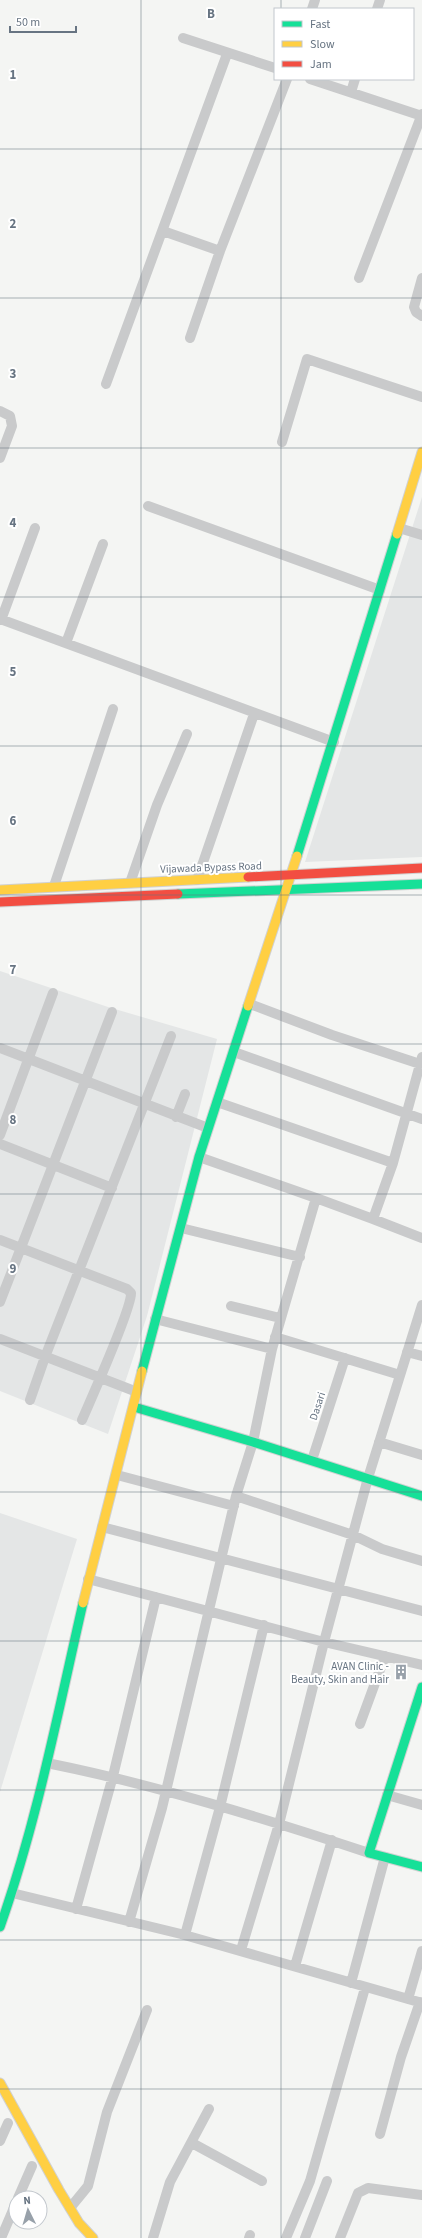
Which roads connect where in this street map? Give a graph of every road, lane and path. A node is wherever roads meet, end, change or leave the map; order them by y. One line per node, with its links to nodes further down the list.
1 (182, 38): 2 (street)
2 (227, 54): 3 (street); 9 (street)
3 (274, 68)
4 (287, 80): 10 (street)
5 (313, 80): 7 (street)
6 (355, 80): 7 (street)
7 (351, 92): 8 (street)
8 (422, 115): 11 (street)
9 (163, 231): 10 (street); 15 (street)
10 (220, 251): 14 (street)
11 (359, 278)
12 (422, 278): 13 (street)
13 (422, 316)
14 (190, 338)
15 (106, 384)
16 (422, 397): 18 (street)
17 (0, 411): 20 (street)
18 (282, 442)
19 (422, 454): 23 (main road)
20 (0, 458)
21 (148, 506): 26 (street)
22 (34, 528): 27 (street)
23 (399, 528): 24 (street); 26 (main road)
24 (422, 535)
25 (102, 544): 28 (street)
26 (380, 590): 32 (main road)
27 (1, 619): 28 (street)
28 (66, 643): 30 (street)
29 (113, 709): 38 (street)
30 (254, 714): 32 (street); 35 (street)
31 (186, 734): 36 (street)
32 (334, 742): 34 (main road)
33 (422, 868): 34 (main road, Vijawada Bypass Road)
34 (291, 876): 35 (main road, Vijawada Bypass Road); 39 (main road)
35 (196, 880): 36 (main road, Vijawada Bypass Road)
36 (130, 883): 38 (main road, Vijawada Bypass Road)
37 (422, 884): 39 (main road)
38 (54, 886): 40 (main road, Vijawada Bypass Road)
39 (286, 889): 41 (main road); 43 (main road)
40 (0, 890)
41 (0, 902)
42 (53, 993): 48 (street)
43 (250, 1004): 47 (main road); 49 (street)
44 (112, 1012): 50 (street)
45 (170, 1036): 53 (street)
46 (0, 1048): 48 (street)
47 (234, 1052): 52 (main road); 54 (street)
48 (28, 1059): 50 (street); 58 (street)
49 (421, 1060): 54 (street)
50 (85, 1081): 53 (street); 62 (street)
51 (185, 1094): 55 (street)
52 (217, 1102): 57 (main road); 61 (street)
53 (144, 1104): 55 (street); 63 (street)
54 (406, 1114): 56 (street); 61 (street)
55 (176, 1116): 57 (street)
56 (422, 1120)
57 (208, 1128): 60 (main road)
58 (0, 1135)
59 (0, 1144): 62 (street)
60 (199, 1157): 64 (street); 66 (main road)
61 (393, 1163): 65 (street)
62 (52, 1165): 63 (street); 69 (street)
63 (112, 1188): 71 (street)
64 (316, 1198): 65 (street); 70 (street)
65 (373, 1219): 67 (street)
66 (181, 1228): 70 (street); 76 (main road)
67 (422, 1238)
68 (0, 1240): 69 (street)
69 (20, 1248): 71 (street); 72 (street)
70 (300, 1257): 75 (street)
71 (79, 1271): 81 (street); 85 (street)
72 (0, 1302)
73 (231, 1306): 75 (street)
74 (422, 1307): 80 (street)
75 (280, 1318): 77 (street)
76 (155, 1319): 79 (street); 86 (main road)
77 (275, 1337): 79 (street); 83 (street)
78 (0, 1339): 81 (street)
79 (272, 1349): 90 (street)
80 (407, 1352): 82 (street); 84 (street)
81 (45, 1356): 85 (street); 87 (street)
82 (422, 1356)
83 (345, 1358): 84 (street); 93 (street, Dasari)
84 (400, 1375): 91 (street)
85 (100, 1378): 86 (street); 89 (street)
86 (137, 1392): 88 (main road)
87 (30, 1400)
88 (134, 1407): 90 (main road); 94 (main road)
89 (82, 1420)
90 (253, 1442): 93 (main road); 97 (street)
91 (379, 1442): 92 (street); 95 (street)
92 (422, 1455)
93 (312, 1460): 95 (main road)
94 (117, 1475): 97 (street); 98 (main road)
95 (368, 1478): 96 (main road); 99 (street)
96 (422, 1496)
97 (235, 1501): 99 (street); 100 (street)
98 (102, 1527): 100 (street); 102 (main road)
99 (353, 1535): 101 (street); 103 (street)
100 (222, 1557): 103 (street); 105 (street)
101 (422, 1561)
102 (88, 1579): 104 (street); 113 (main road)
103 (338, 1590): 106 (street); 108 (street)
104 (156, 1597): 105 (street); 114 (street)
105 (209, 1610): 107 (street); 115 (street)
106 (422, 1611)
107 (264, 1625): 108 (street); 118 (street)
108 (324, 1642): 109 (street); 119 (street)
109 (385, 1656): 110 (street); 112 (street)
110 (422, 1665)
111 (421, 1692): 116 (main road)
112 (360, 1724)
113 (47, 1763): 114 (street); 124 (main road)
114 (113, 1776): 115 (street); 125 (street)
115 (166, 1792): 118 (street); 126 (street)
116 (387, 1795): 117 (street); 121 (main road)
117 (422, 1805)
118 (220, 1807): 119 (street); 128 (street)
119 (279, 1824): 120 (street); 129 (street)
120 (332, 1840): 121 (street); 131 (street)
121 (369, 1853): 122 (main road)
122 (385, 1857): 123 (main road); 132 (street)
123 (422, 1866)
124 (12, 1893): 125 (street); 127 (main road)
125 (76, 1909): 126 (street)
126 (129, 1922): 128 (street)
127 (0, 1927)
128 (185, 1935): 129 (street)
129 (241, 1950): 131 (street)
130 (422, 1951): 134 (street)
131 (295, 1966): 132 (street)
132 (351, 1983): 133 (street)
133 (365, 1988): 134 (street); 156 (street)
134 (408, 1999): 135 (street)
135 (421, 2003): 141 (street)
136 (147, 2010): 151 (street)
137 (0, 2083): 151 (main road)
138 (209, 2109): 144 (street)
139 (3, 2113): 140 (main road)
140 (8, 2123): 142 (main road); 143 (street)
141 (380, 2134)
142 (15, 2135)
143 (0, 2141)
144 (192, 2143): 147 (street); 155 (street)
145 (30, 2163): 146 (main road); 149 (street)
146 (39, 2179)
147 (262, 2181)
148 (327, 2181): 157 (street)
149 (21, 2190)
150 (422, 2194): 158 (street)
151 (70, 2208): 154 (main road)
152 (8, 2222): 153 (street)
153 (1, 2238)
154 (93, 2238)
155 (153, 2238)
156 (286, 2238)
157 (305, 2238)
158 (340, 2238)

